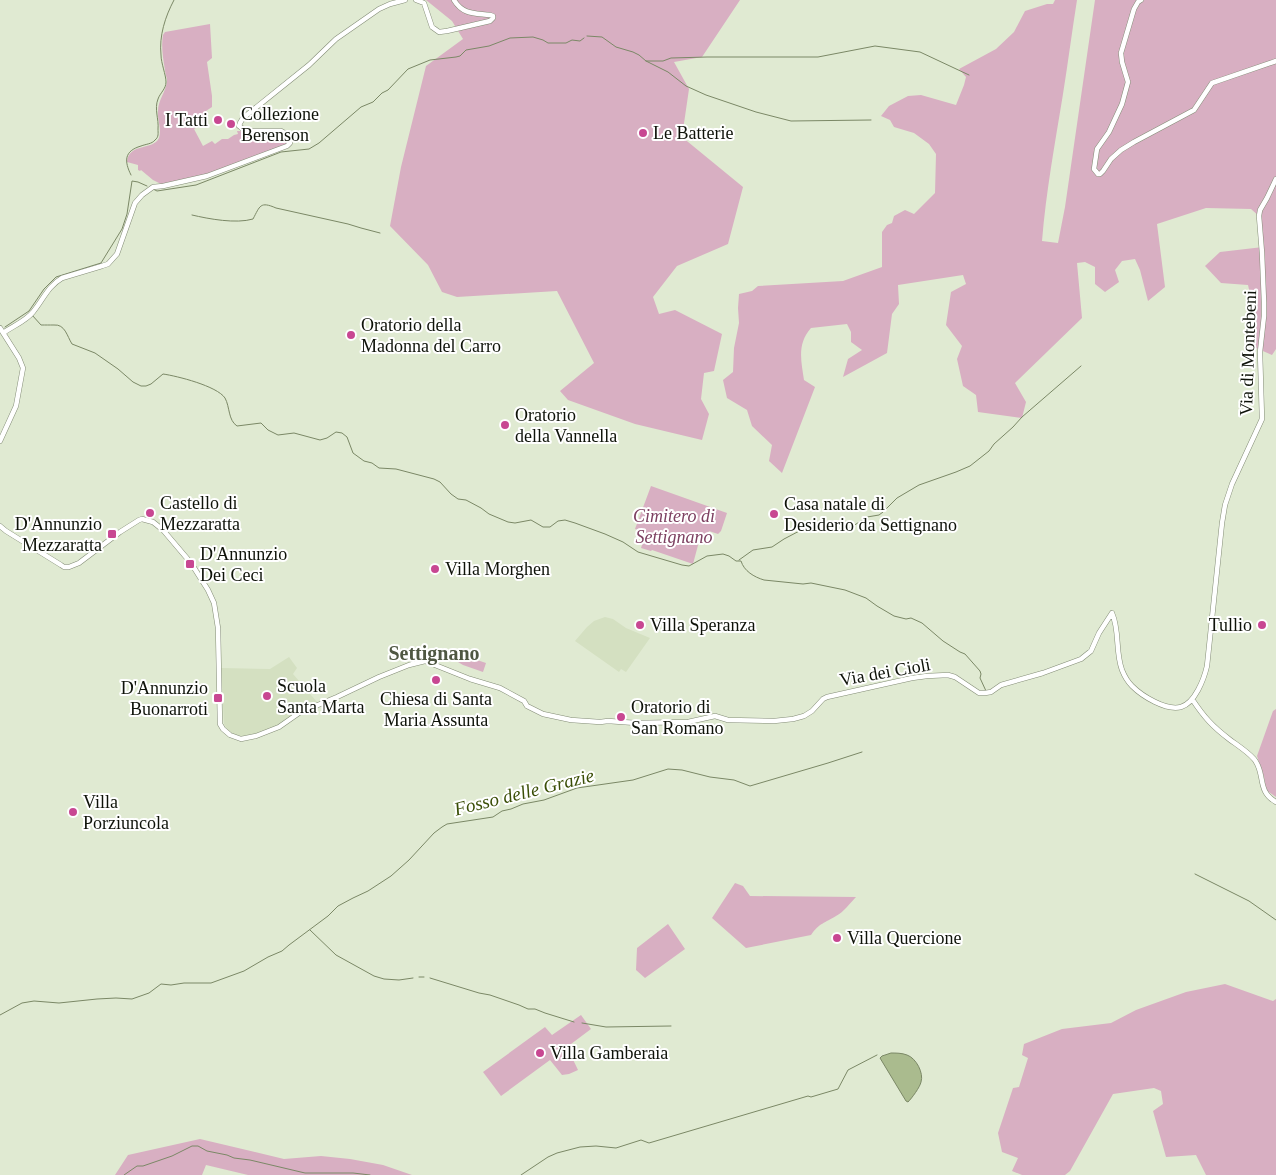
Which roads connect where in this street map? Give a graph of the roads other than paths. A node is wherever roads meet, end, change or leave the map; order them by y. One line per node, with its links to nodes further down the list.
1 (405, 0): 7 (street)
2 (416, 0): 3 (street)
3 (454, 0)
4 (1141, 0): 5 (street)
5 (1276, 61)
6 (1276, 179): 10 (street, Via di Montebeni)
7 (2, 331): 8 (street)
8 (0, 441)
9 (0, 526): 10 (street, Via dei Cioli)
10 (1192, 699): 11 (street)
11 (1276, 802)

